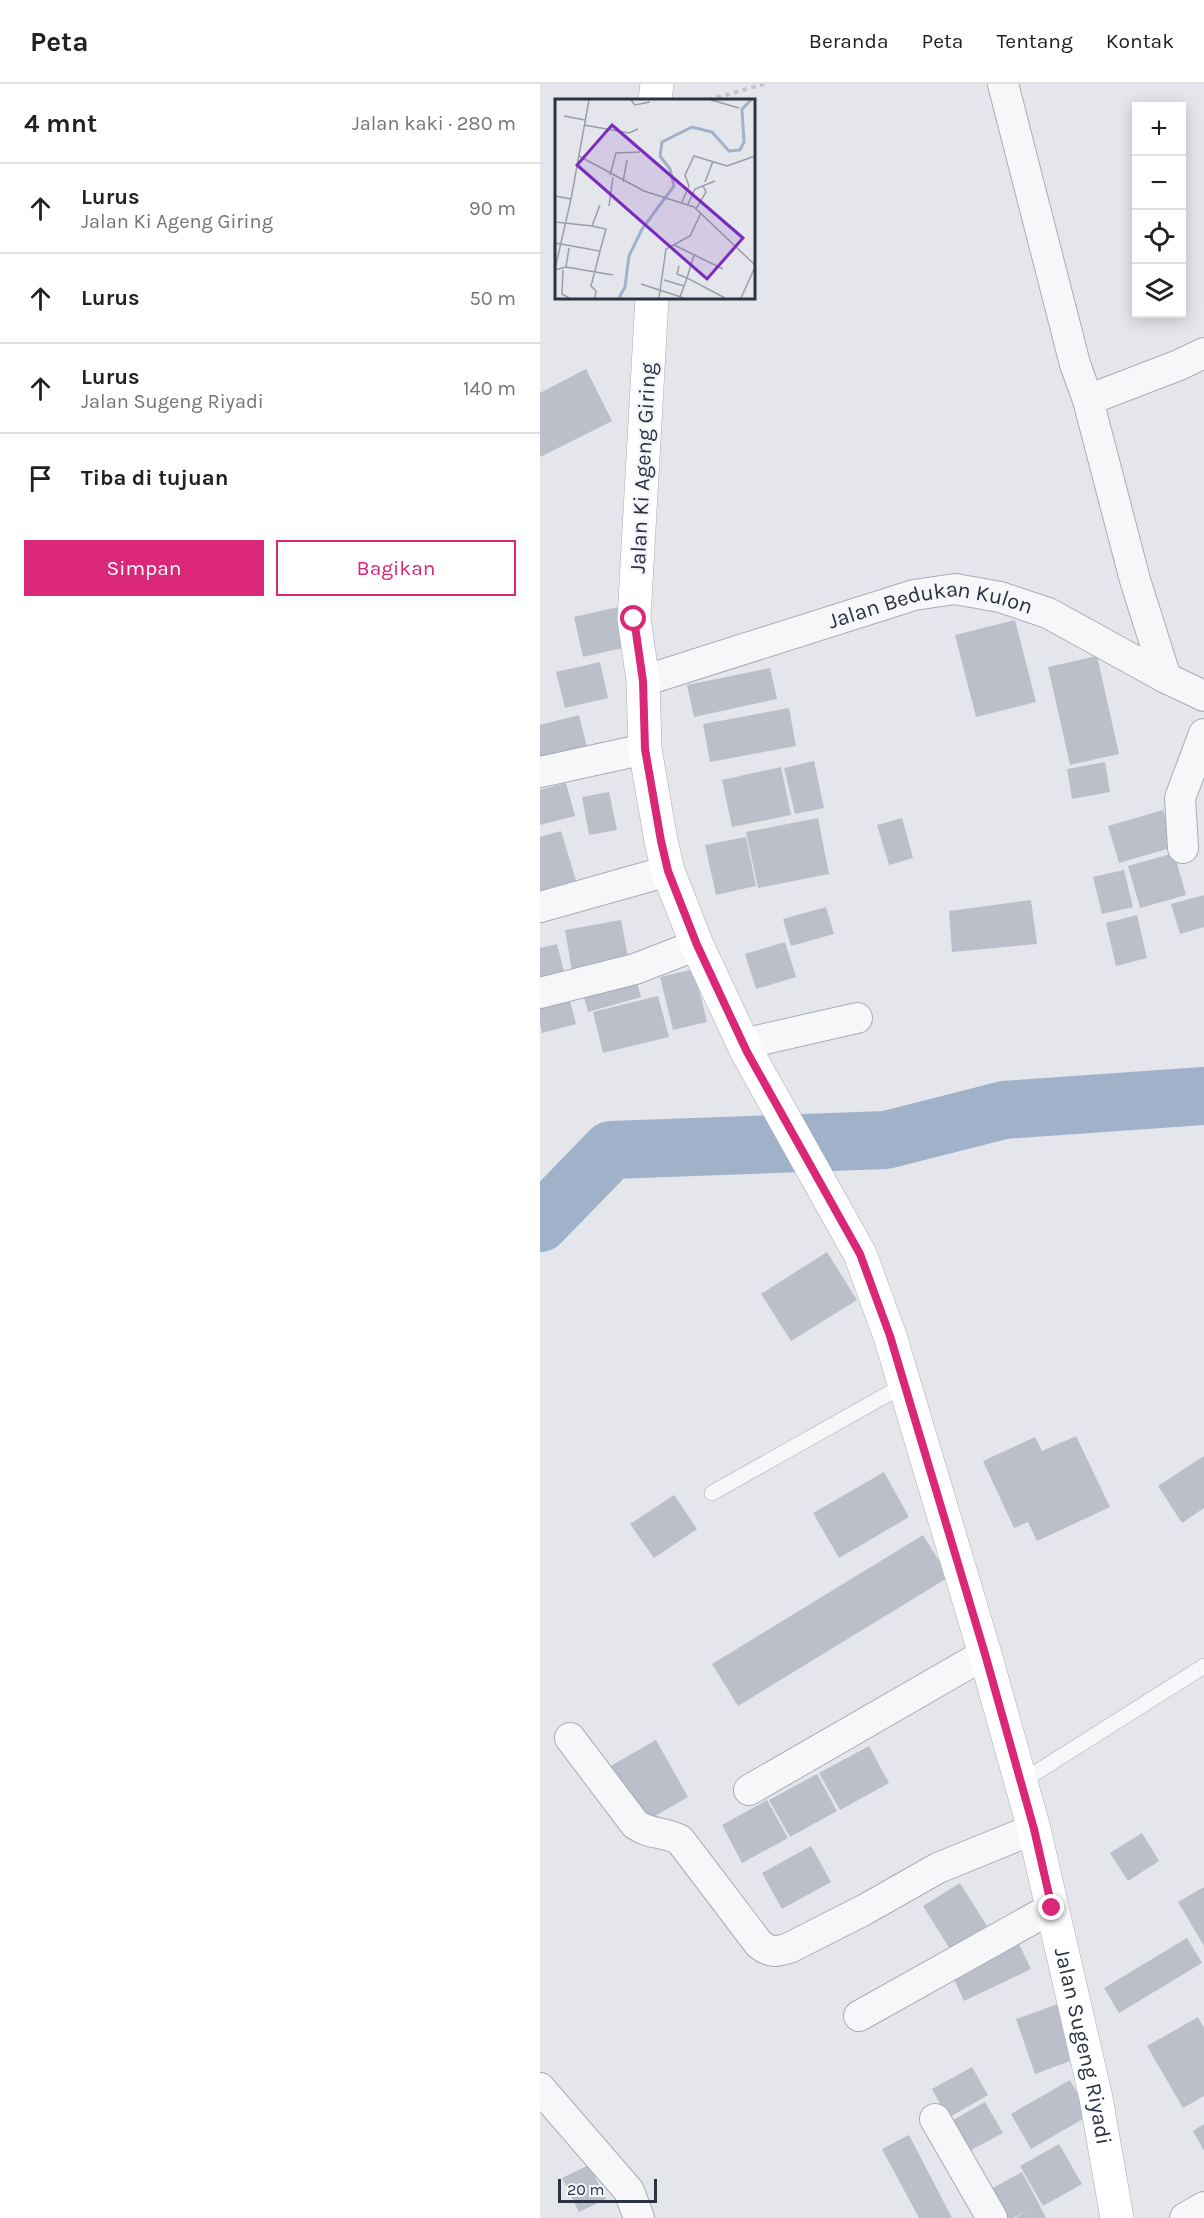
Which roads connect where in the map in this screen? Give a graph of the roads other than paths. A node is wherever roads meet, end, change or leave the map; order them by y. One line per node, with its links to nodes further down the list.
1 (657, 84): 3 (street)
2 (1003, 84): 6 (street)
3 (655, 99)
4 (652, 298): 8 (street, Jalan Ki Ageng Giring)
5 (1204, 353): 6 (street)
6 (1088, 400): 7 (street)
7 (1166, 678): 8 (street, Jalan Bedukan Kulon); 9 (street, Jalan Bedukan Kulon)
8 (643, 681): 11 (street, Jalan Ki Ageng Giring)
9 (1204, 696)
10 (1204, 734): 13 (street)
11 (645, 749): 12 (street); 14 (street, Jalan Ki Ageng Giring)
12 (540, 772)
13 (1183, 848)
14 (668, 871): 15 (street); 16 (street, Jalan Ki Ageng Giring)
15 (540, 907)
16 (697, 945): 17 (street); 19 (street, Jalan Ki Ageng Giring)
17 (540, 993)
18 (857, 1018): 19 (street)
19 (745, 1048): 20 (street, Jalan Ki Ageng Giring)
20 (860, 1254): 21 (street, Jalan Sugeng Riyadi)
21 (904, 1384): 22 (lane); 23 (street, Jalan Sugeng Riyadi)
22 (712, 1493)
23 (985, 1654): 26 (street, Jalan Sugeng Riyadi); 27 (street)
24 (1204, 1666): 26 (lane)
25 (570, 1738): 28 (street)
26 (1021, 1782): 28 (street, Jalan Sugeng Riyadi)
27 (749, 1790)
28 (1034, 1829): 29 (street, Jalan Sugeng Riyadi)
29 (1052, 1908): 30 (street); 36 (street, Jalan Sugeng Riyadi)
30 (859, 2016)
31 (540, 2088): 34 (street)
32 (935, 2119): 35 (street)
33 (1204, 2207): 37 (street)
34 (639, 2218)
35 (992, 2218)
36 (1118, 2218)
37 (1185, 2218)

